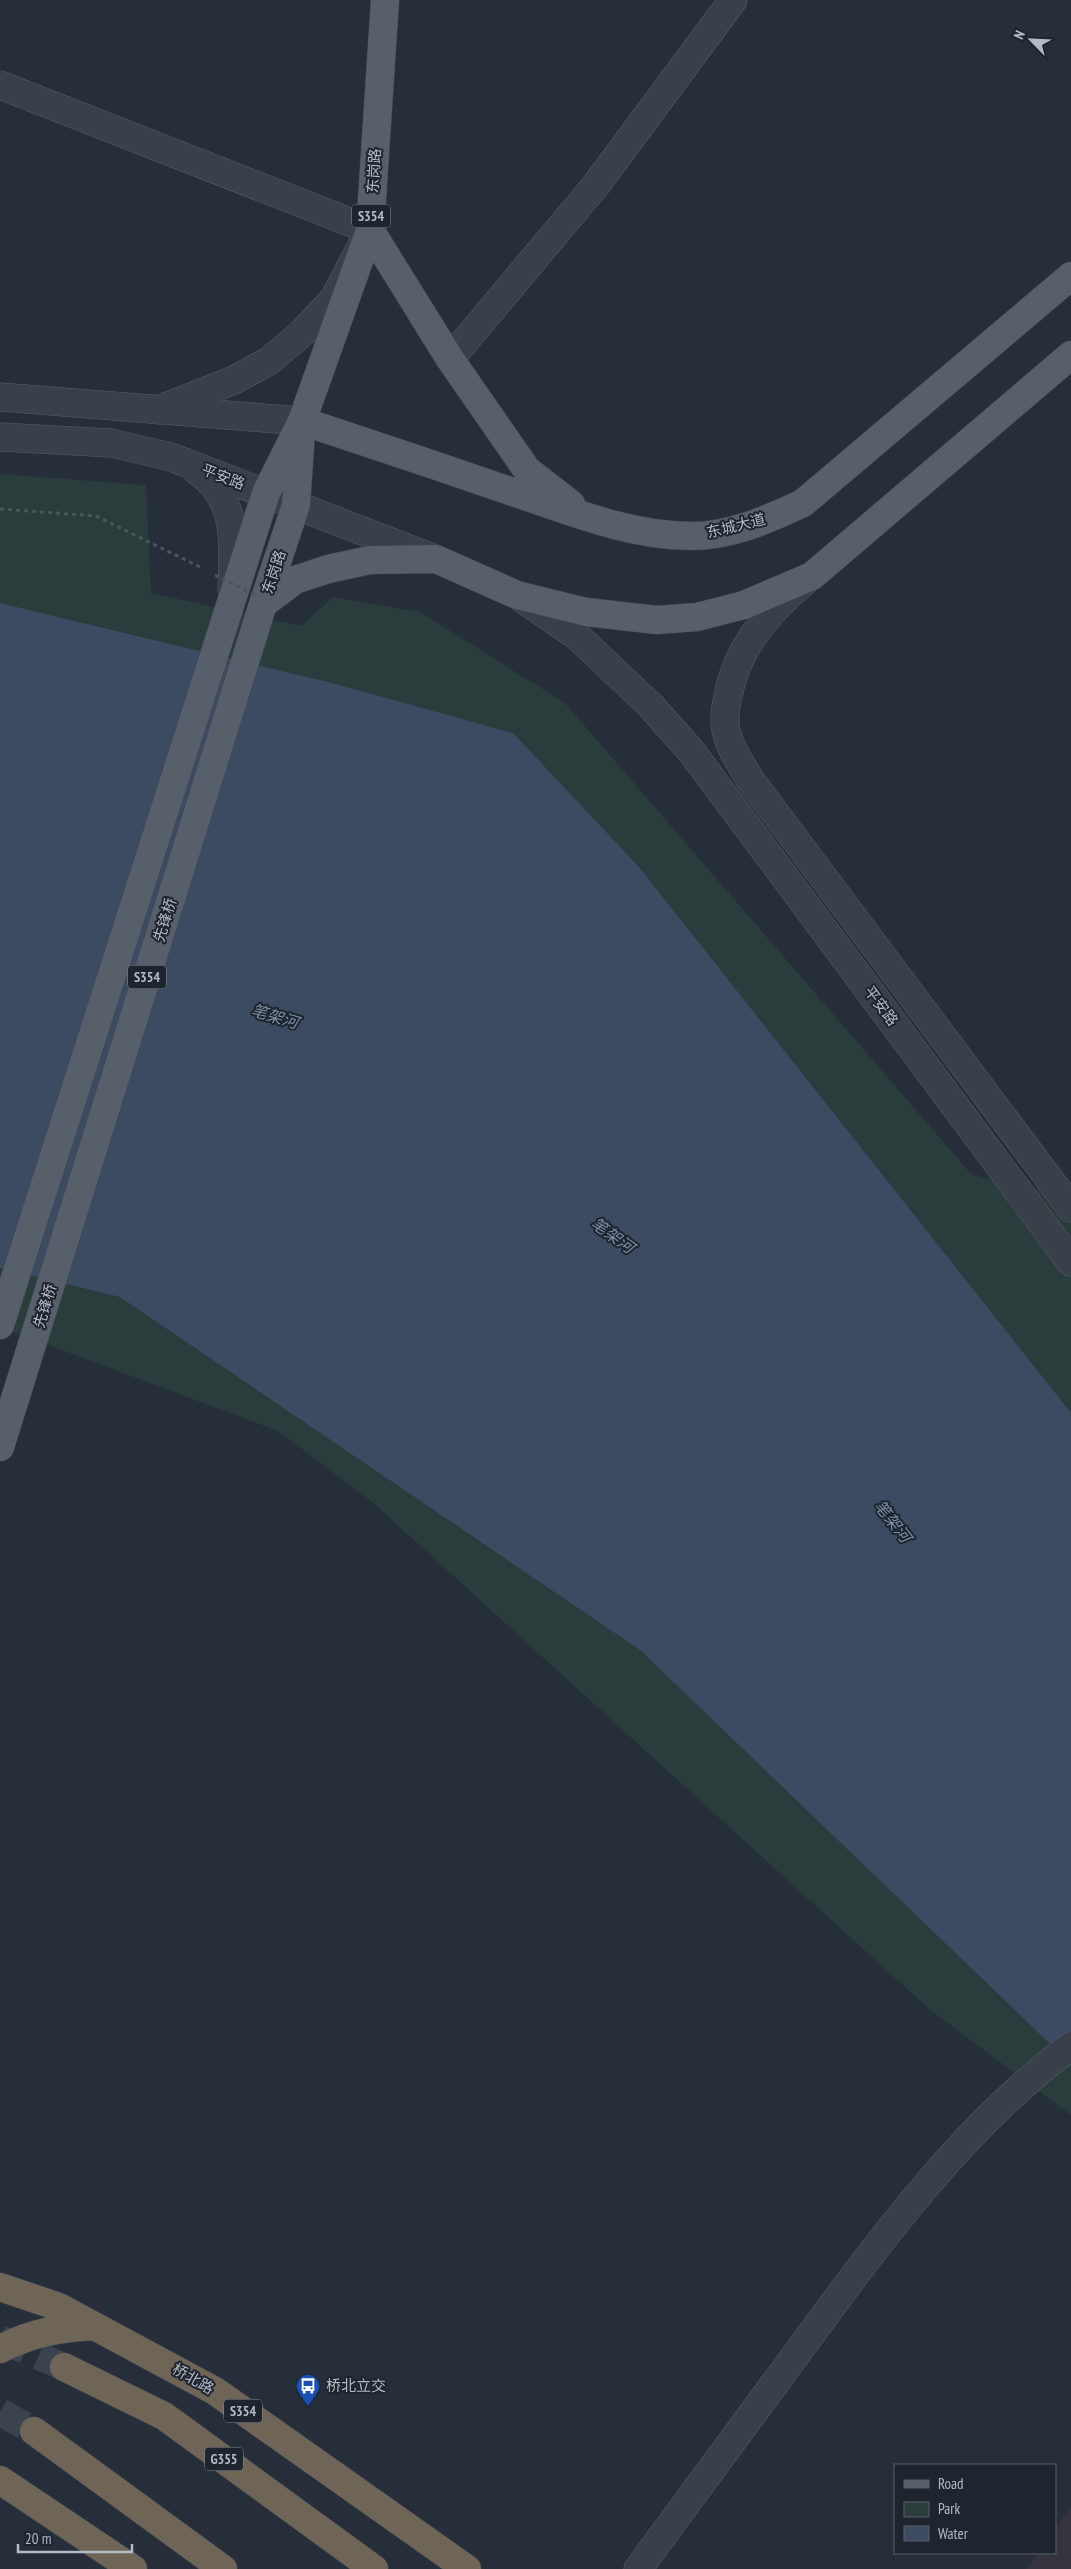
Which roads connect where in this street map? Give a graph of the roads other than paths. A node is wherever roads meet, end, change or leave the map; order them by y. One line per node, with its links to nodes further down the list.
1 (385, 0): 4 (main road, 东岗路 / S354)
2 (734, 0): 7 (street)
3 (0, 85): 4 (street)
4 (370, 230): 7 (main road); 9 (street); 10 (main road, 东岗路 / S354)
5 (1071, 276): 15 (main road, 东城大道)
6 (1071, 355): 17 (main road)
7 (450, 360): 15 (main road)
8 (0, 397): 9 (street)
9 (158, 410): 10 (street)
10 (302, 421): 13 (main road, 东岗路 / S354); 14 (main road, 东岗路 / S354); 15 (main road, 东城大道)
11 (0, 437): 12 (street, 平安路)
12 (171, 457): 13 (street, 平安路); 18 (street)
13 (266, 493): 14 (street, 平安路); 18 (main road, 东岗路 / S354)
14 (296, 505): 16 (street, 平安路); 18 (main road, 东岗路 / S354)
15 (588, 517)
16 (436, 559): 18 (main road); 19 (main road)
17 (812, 576): 19 (main road); 20 (street, 平安路)
18 (241, 592): 22 (main road, S354); 23 (main road, 先锋桥 / S354)
19 (517, 595): 21 (street, 平安路)
20 (1071, 1208)
21 (1071, 1262)
22 (0, 1324)
23 (0, 1446)
24 (1071, 2046): 35 (street)
25 (0, 2288): 26 (highway, 桥北路 / S354)
26 (96, 2326): 27 (highway); 34 (highway, 桥北路 / S354)
27 (0, 2349)
28 (64, 2366): 33 (highway, G355)
29 (34, 2431): 32 (highway)
30 (0, 2480): 31 (highway)
31 (133, 2569)
32 (223, 2569)
33 (374, 2569)
34 (466, 2569)
35 (638, 2569)

